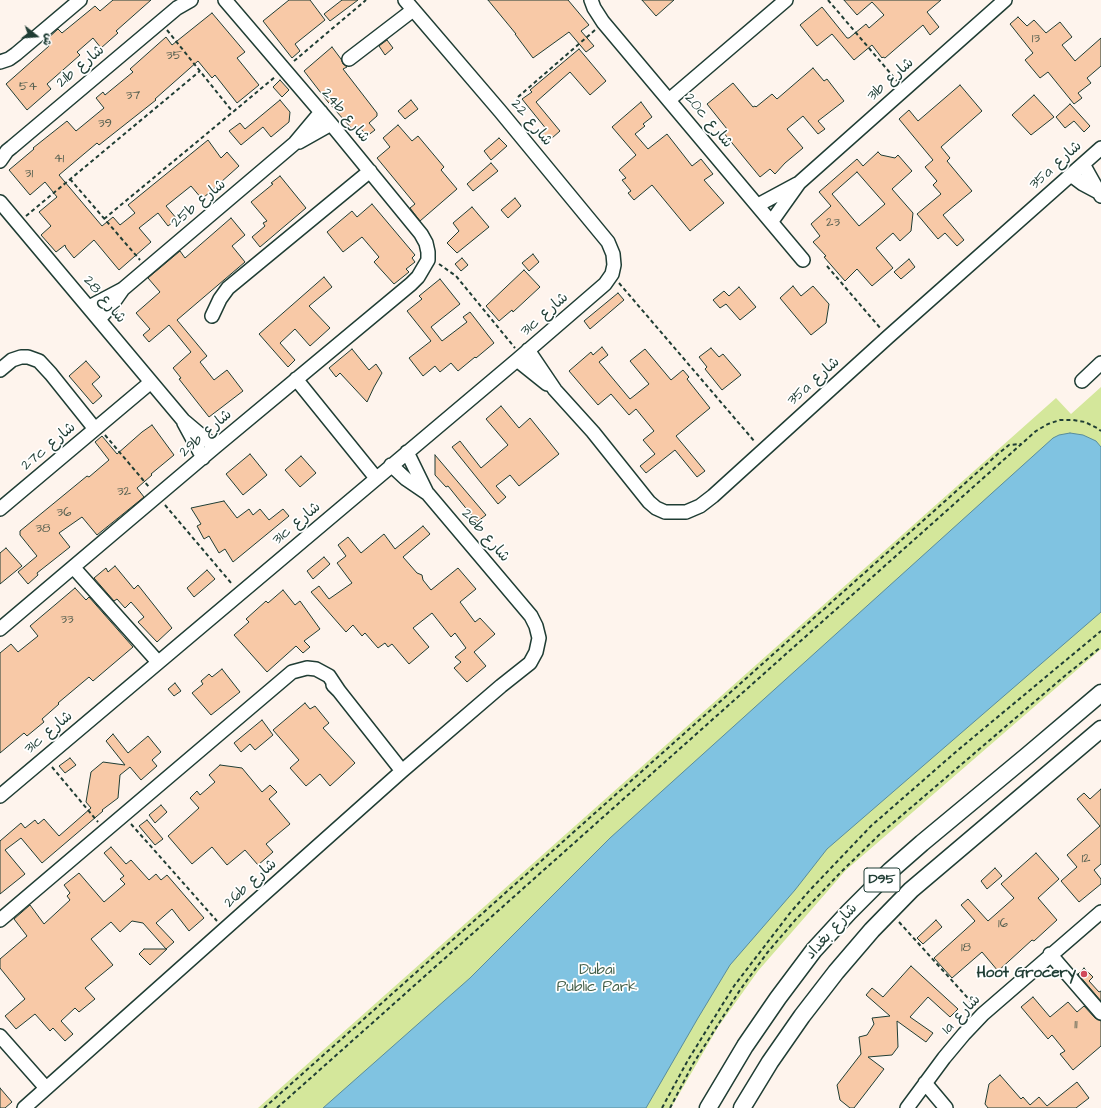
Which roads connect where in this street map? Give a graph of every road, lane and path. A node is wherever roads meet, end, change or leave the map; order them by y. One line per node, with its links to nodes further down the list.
1 (80, 0): 14 (street)
2 (191, 0): 9 (street, 21b شارع)
3 (226, 0): 15 (street, 24b شارع)
4 (366, 0): 15 (path)
5 (591, 0): 12 (street, 20c شارع)
6 (786, 0): 19 (street)
7 (828, 0): 17 (path)
8 (998, 2): 17 (street, 31b شارع)
9 (179, 4): 11 (street, 21b شارع)
10 (409, 5): 13 (street); 41 (street, شارع 22)
11 (160, 22): 16 (path); 25 (street, 21b شارع)
12 (604, 22): 18 (path); 19 (street, 20c شارع)
13 (349, 59)
14 (0, 62)
15 (284, 69): 20 (path); 21 (street, 24b شارع)
16 (200, 71): 20 (path); 29 (path)
17 (904, 90): 30 (street, 31b شارع)
18 (518, 97)
19 (669, 100): 33 (street, 20c شارع)
20 (232, 111): 34 (path)
21 (321, 112): 22 (street, 24b شارع); 23 (street, 25b شارع)
22 (331, 124): 23 (street, 25b شارع); 27 (street, 24b شارع)
23 (295, 143): 40 (street, 25b شارع)
24 (1101, 148): 26 (street, 35a شارع)
25 (2, 155)
26 (1082, 164): 28 (street, 35a شارع); 31 (street)
27 (370, 171): 37 (street, 24b شارع); 44 (street)
28 (1070, 175): 31 (street); 46 (street, 35a شارع)
29 (70, 179): 34 (path); 36 (path)
30 (799, 183): 33 (street, 31b شارع); 35 (street, 31b شارع)
31 (1099, 194)
32 (0, 202): 36 (street, شارع 28)
33 (758, 205): 35 (street, 20c شارع)
34 (104, 219): 40 (path)
35 (772, 221): 38 (street, 20c شارع)
36 (18, 223): 43 (street, شارع 28)
37 (428, 260): 47 (path); 50 (street, 29b شارع)
38 (803, 260)
39 (827, 266): 46 (path)
40 (147, 269): 42 (street, 25b شارع)
41 (612, 274): 47 (street, 31c شارع); 58 (path)
42 (123, 289): 43 (street, 25b شارع); 45 (street, 25b شارع)
43 (89, 307): 45 (street, شارع 28)
44 (212, 316)
45 (99, 319): 52 (street, شارع 28)
46 (888, 337): 58 (street, 35a شارع)
47 (523, 356): 58 (street, 35a شارع); 59 (street, 31c شارع)
48 (1101, 363): 51 (street)
49 (0, 371): 54 (street, 27c شارع)
50 (296, 379): 57 (street, 29b شارع); 62 (street)
51 (1082, 381)
52 (151, 382): 53 (street, شارع 28); 54 (street, 27c شارع)
53 (183, 420): 57 (street, شارع 28); 60 (street, شارع 28)
54 (96, 428): 64 (path); 65 (street, 27c شارع)
55 (1101, 431): 56 (path)
56 (1022, 444): 90 (path); 91 (path)
57 (215, 446): 60 (street, 29b شارع)
58 (762, 451)
59 (407, 452): 61 (street, 31c شارع); 63 (street, 26b شارع)
60 (203, 458): 64 (street, 29b شارع)
61 (391, 465): 62 (street, 31c شارع); 63 (street, 26b شارع)
62 (376, 478): 67 (street, 31c شارع)
63 (428, 494): 75 (street, 26b شارع)
64 (157, 497): 66 (street, 29b شارع); 67 (path)
65 (2, 507)
66 (74, 568): 68 (street, 29b شارع); 71 (street)
67 (240, 593): 71 (street, 31c شارع)
68 (0, 629)
69 (1101, 631): 92 (path)
70 (1101, 646): 93 (path)
71 (158, 662): 74 (street, 31c شارع)
72 (1101, 693): 94 (main road, شارع بغداد / D95)
73 (1101, 729): 79 (main road, شارع بغداد / D95)
74 (45, 758): 76 (street, 31c شارع); 78 (path)
75 (402, 771): 77 (street); 82 (street, 26b شارع)
76 (0, 796)
77 (123, 816): 78 (street); 82 (path)
78 (106, 830): 81 (street)
79 (890, 912): 85 (path); 95 (main road, شارع بغداد / D95)
80 (1101, 912): 83 (street, 1a شارع)
81 (0, 920)
82 (224, 929): 88 (street, 26b شارع)
83 (1050, 954): 84 (street); 85 (street, 1a شارع)
84 (1101, 1013)
85 (983, 1014): 87 (street, 1a شارع)
86 (0, 1036): 88 (street)
87 (925, 1083): 96 (street); 97 (street)
88 (46, 1088): 89 (street, 26b شارع)
89 (24, 1108)
90 (264, 1108)
91 (277, 1108)
92 (662, 1108)
93 (670, 1108)
94 (708, 1108)
95 (742, 1108)
96 (907, 1108)
97 (946, 1108)

